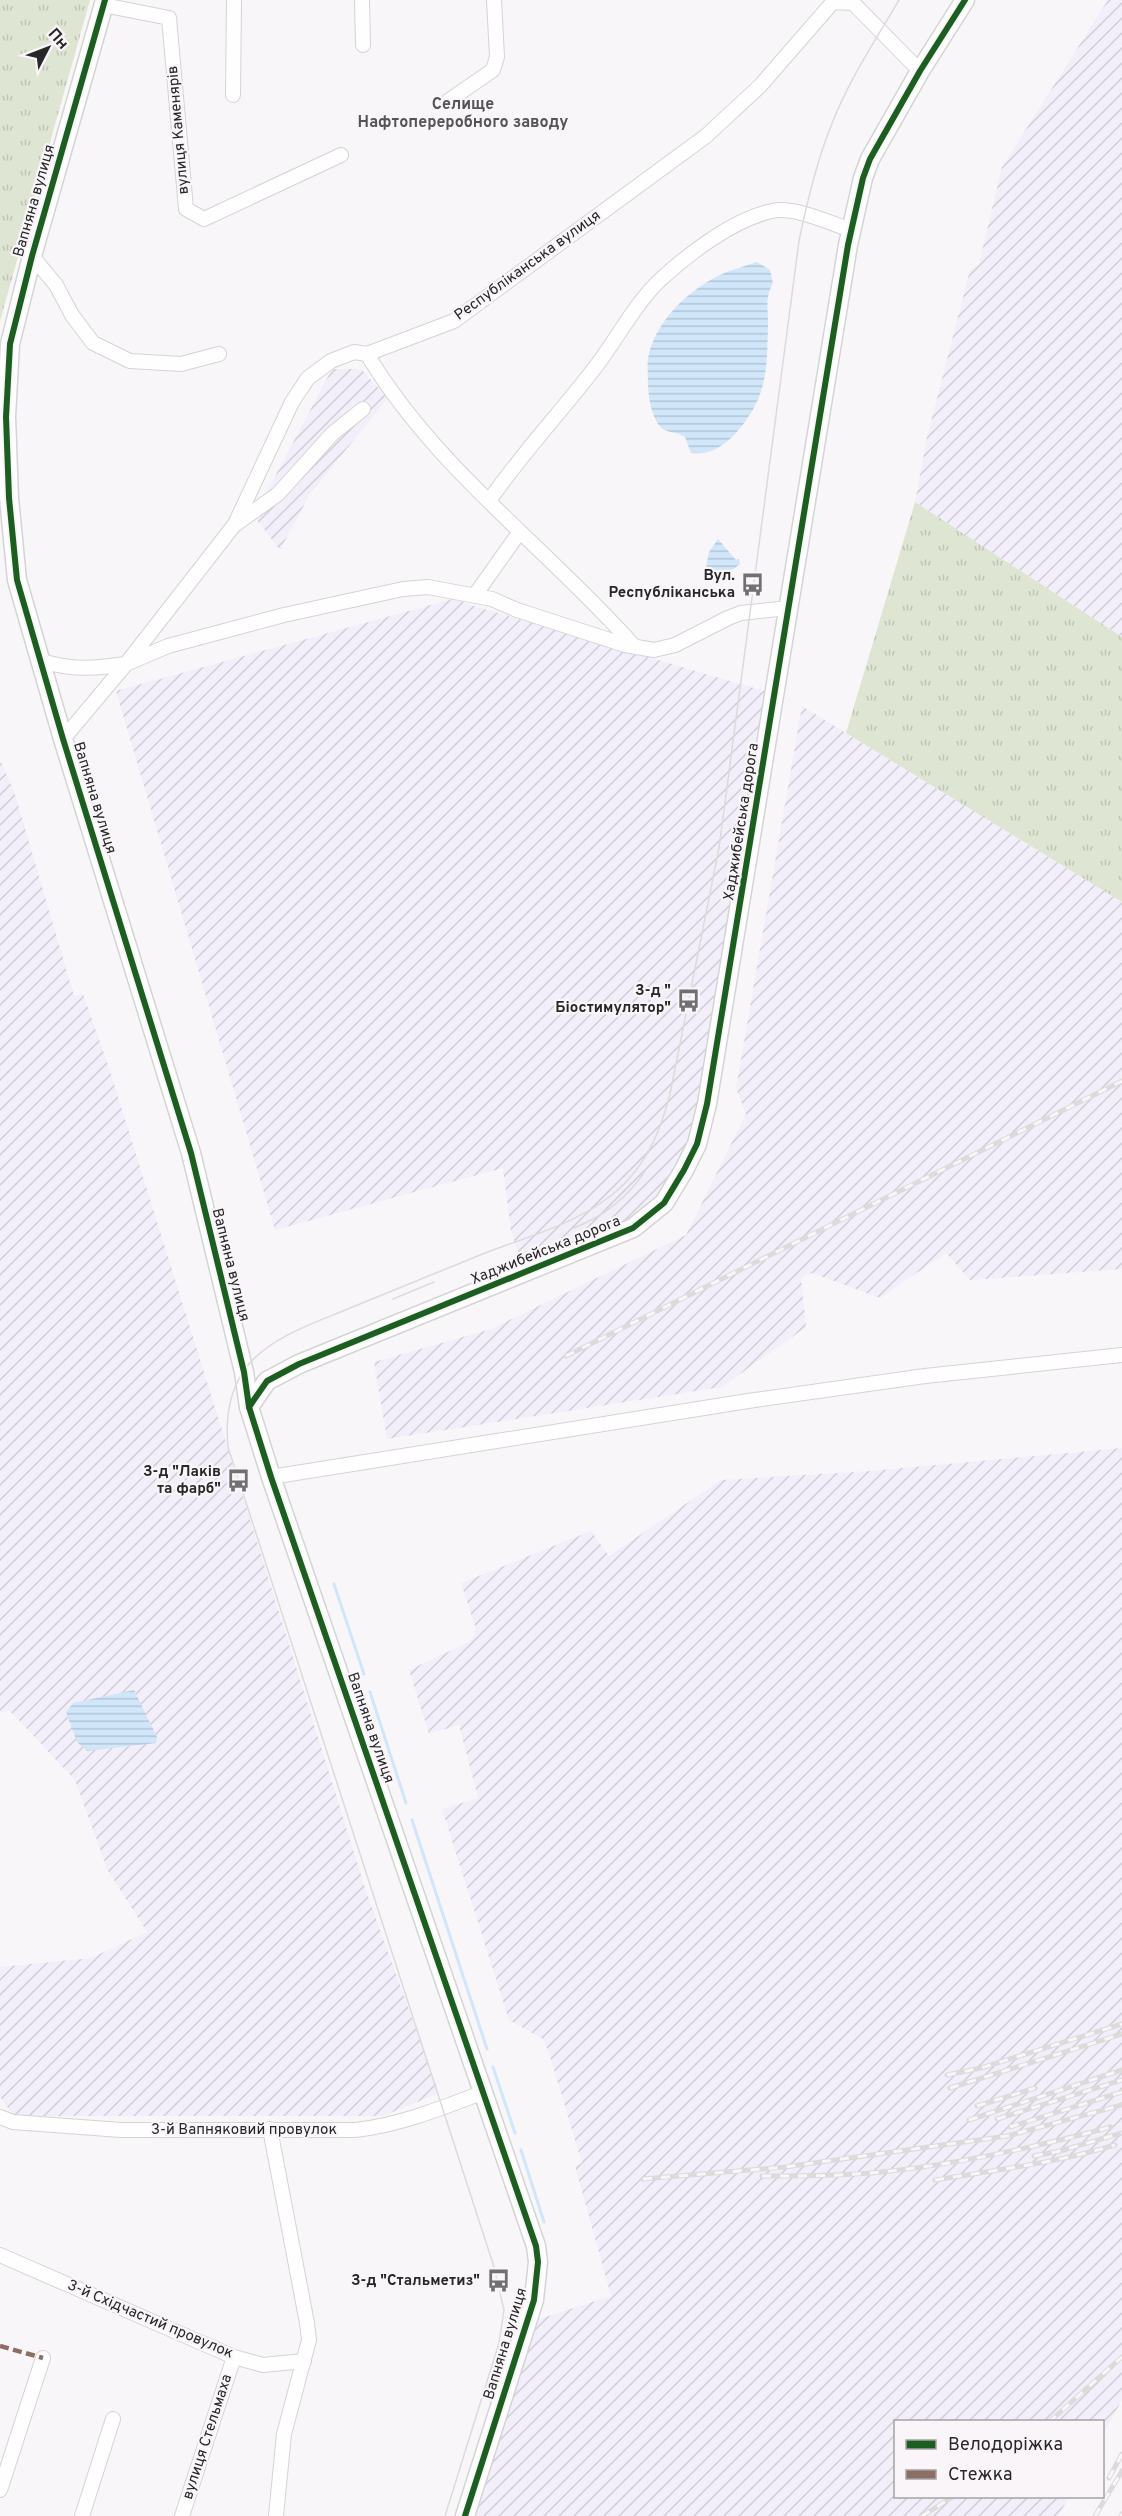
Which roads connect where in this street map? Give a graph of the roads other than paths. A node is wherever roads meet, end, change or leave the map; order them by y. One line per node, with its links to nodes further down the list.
1 (234, 0): 8 (street)
2 (362, 0): 6 (street)
3 (494, 0): 9 (street)
4 (965, 0): 7 (street, Хаджибейська дорога)
5 (104, 3): 10 (street, вулиця Каменярів); 12 (street, Вапняна вулиця)
6 (363, 45)
7 (920, 71): 11 (street, Хаджибейська дорога); 14 (street, Республіканська вулиця)
8 (233, 95)
9 (448, 101)
10 (341, 155)
11 (851, 230): 16 (street); 20 (street, Хаджибейська дорога)
12 (32, 256): 13 (street); 22 (street, Вапняна вулиця)
13 (219, 354)
14 (367, 354): 16 (street); 17 (street, Республіканська вулиця)
15 (363, 409): 17 (street)
16 (489, 501): 18 (street)
17 (236, 524): 23 (street, Республіканська вулиця)
18 (519, 532): 19 (street); 21 (street)
19 (475, 595): 21 (street); 23 (street)
20 (788, 608): 21 (street); 26 (street, Хаджибейська дорога)
21 (634, 646)
22 (41, 661): 23 (street); 24 (street, Вапняна вулиця)
23 (126, 664): 24 (street, Республіканська вулиця)
24 (63, 740): 26 (street, Вапняна вулиця)
25 (1122, 1355): 27 (street)
26 (249, 1407): 27 (street, Вапняна вулиця)
27 (271, 1477): 28 (street, Вапняна вулиця)
28 (484, 2092): 30 (street, 3-й Вапняковий провулок); 40 (street, Вапняна вулиця)
29 (0, 2117): 30 (street, 3-й Вапняковий провулок)
30 (270, 2129): 34 (street)
31 (0, 2255): 32 (street, 3-й Східчастий провулок)
32 (234, 2357): 34 (street, 3-й Східчастий провулок); 38 (street, вулиця Стельмаха)
33 (43, 2358): 36 (street)
34 (304, 2361): 39 (street)
35 (113, 2419): 37 (street)
36 (0, 2490)
37 (82, 2516)
38 (182, 2516)
39 (276, 2516)
40 (465, 2516)

